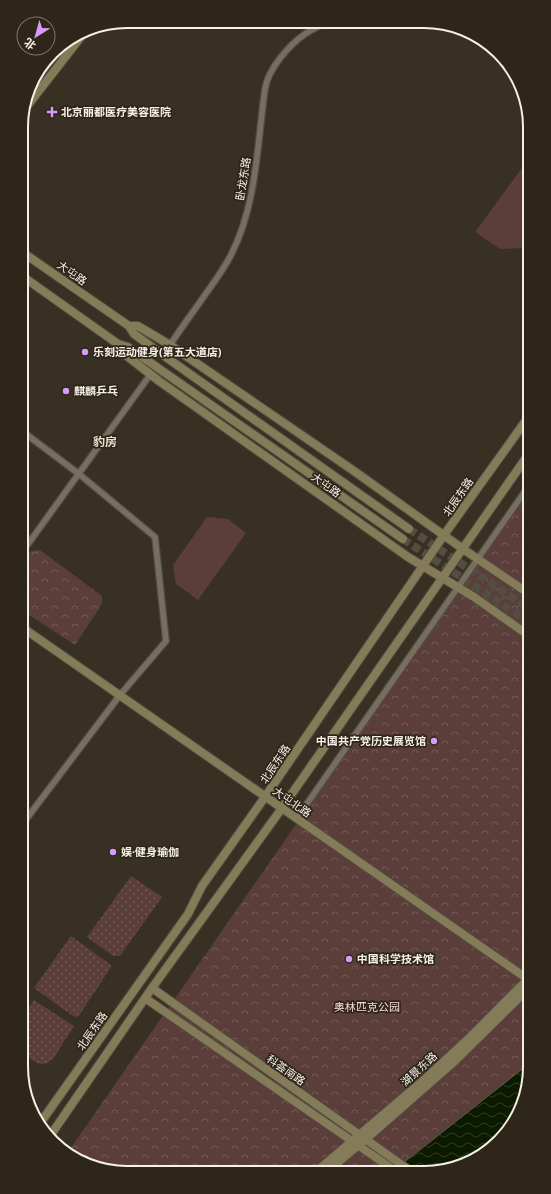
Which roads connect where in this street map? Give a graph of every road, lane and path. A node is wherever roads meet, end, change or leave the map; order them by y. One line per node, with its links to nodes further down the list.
1 (315, 28): 8 (street, 卧龙东路)
2 (78, 41): 3 (street)
3 (31, 101)
4 (28, 256): 6 (street, 大屯路)
5 (28, 280): 7 (street, 大屯路)
6 (128, 326): 8 (street, 大屯路); 15 (street, 大屯路)
7 (118, 344): 9 (street, 大屯路); 17 (street, 大屯路)
8 (170, 345): 16 (street, 大屯路)
9 (150, 375): 13 (street); 21 (street, 大屯路)
10 (523, 426): 16 (street, 北辰东路)
11 (28, 436): 13 (street)
12 (523, 462): 19 (street)
13 (79, 474): 18 (street); 27 (street)
14 (523, 494): 20 (street)
15 (410, 529)
16 (444, 535): 19 (street, 大屯路); 21 (street, 北辰东路)
17 (403, 539)
18 (28, 544)
19 (463, 549): 20 (street, 大屯路); 22 (street)
20 (478, 558): 23 (street); 24 (street, 大屯路)
21 (423, 566): 22 (street, 大屯路); 28 (street, 北辰东路)
22 (443, 578): 23 (street, 大屯路); 29 (street)
23 (458, 588): 26 (street, 大屯路); 31 (street)
24 (523, 590)
25 (28, 631): 27 (street, 大屯北路)
26 (523, 631)
27 (120, 695): 28 (street, 大屯北路); 30 (street)
28 (265, 796): 29 (street, 大屯北路); 37 (street, 北辰东路)
29 (281, 808): 31 (street, 大屯北路); 34 (street)
30 (28, 817)
31 (297, 818): 32 (street, 大屯北路)
32 (523, 975)
33 (523, 986): 39 (street, 湖景东路)
34 (152, 988): 36 (street); 39 (street, 科荟南路)
35 (523, 995): 39 (street, 湖景东路)
36 (145, 998): 38 (street); 40 (street, 科荟南路)
37 (43, 1119)
38 (53, 1132)
39 (363, 1137): 40 (street, 湖景东路); 44 (street, 科荟南路)
40 (356, 1143): 41 (street, 湖景东路); 42 (street, 湖景东路); 43 (street, 科荟南路)
41 (324, 1166)
42 (333, 1166)
43 (396, 1166)
44 (397, 1166)

